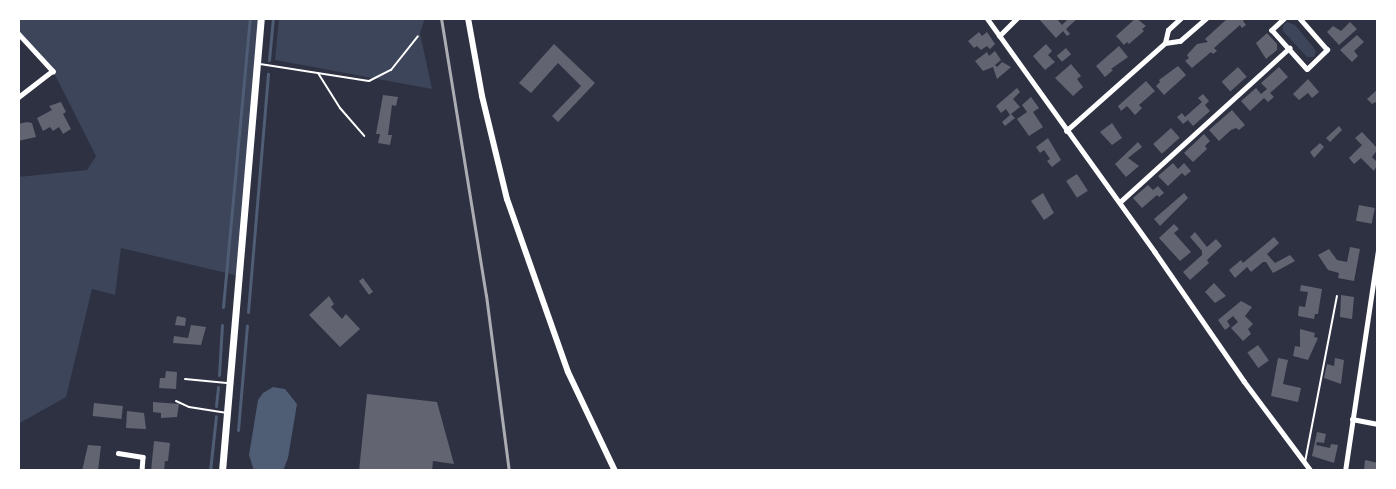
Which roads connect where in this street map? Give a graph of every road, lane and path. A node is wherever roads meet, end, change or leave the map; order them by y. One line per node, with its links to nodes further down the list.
1 (261, 18): 14 (main road)
2 (468, 18): 35 (main road)
3 (987, 18): 11 (street)
4 (1017, 18): 11 (street)
5 (1181, 18): 12 (street)
6 (1206, 18): 12 (street)
7 (1285, 18): 13 (street)
8 (1299, 18): 13 (street)
9 (18, 33): 16 (street)
10 (418, 36): 15 (lane)
11 (999, 36): 17 (street)
12 (1166, 43): 17 (street)
13 (1289, 48): 19 (street)
14 (257, 64): 15 (lane); 26 (main road)
15 (318, 73): 18 (lane)
16 (18, 98)
17 (1066, 131): 19 (street)
18 (364, 136)
19 (1120, 202): 32 (street)
20 (1378, 250): 21 (street)
21 (1375, 284): 23 (street)
22 (1337, 296): 32 (lane)
23 (1370, 300): 24 (street); 29 (street)
24 (1378, 301)
25 (185, 379): 26 (lane)
26 (230, 383): 28 (main road)
27 (176, 401): 28 (lane)
28 (227, 413): 34 (main road)
29 (1352, 419): 30 (street); 37 (street)
30 (1378, 424)
31 (118, 453): 33 (street)
32 (1305, 462): 36 (street)
33 (142, 471)
34 (222, 471)
35 (615, 471)
36 (1311, 471)
37 (1345, 471)

